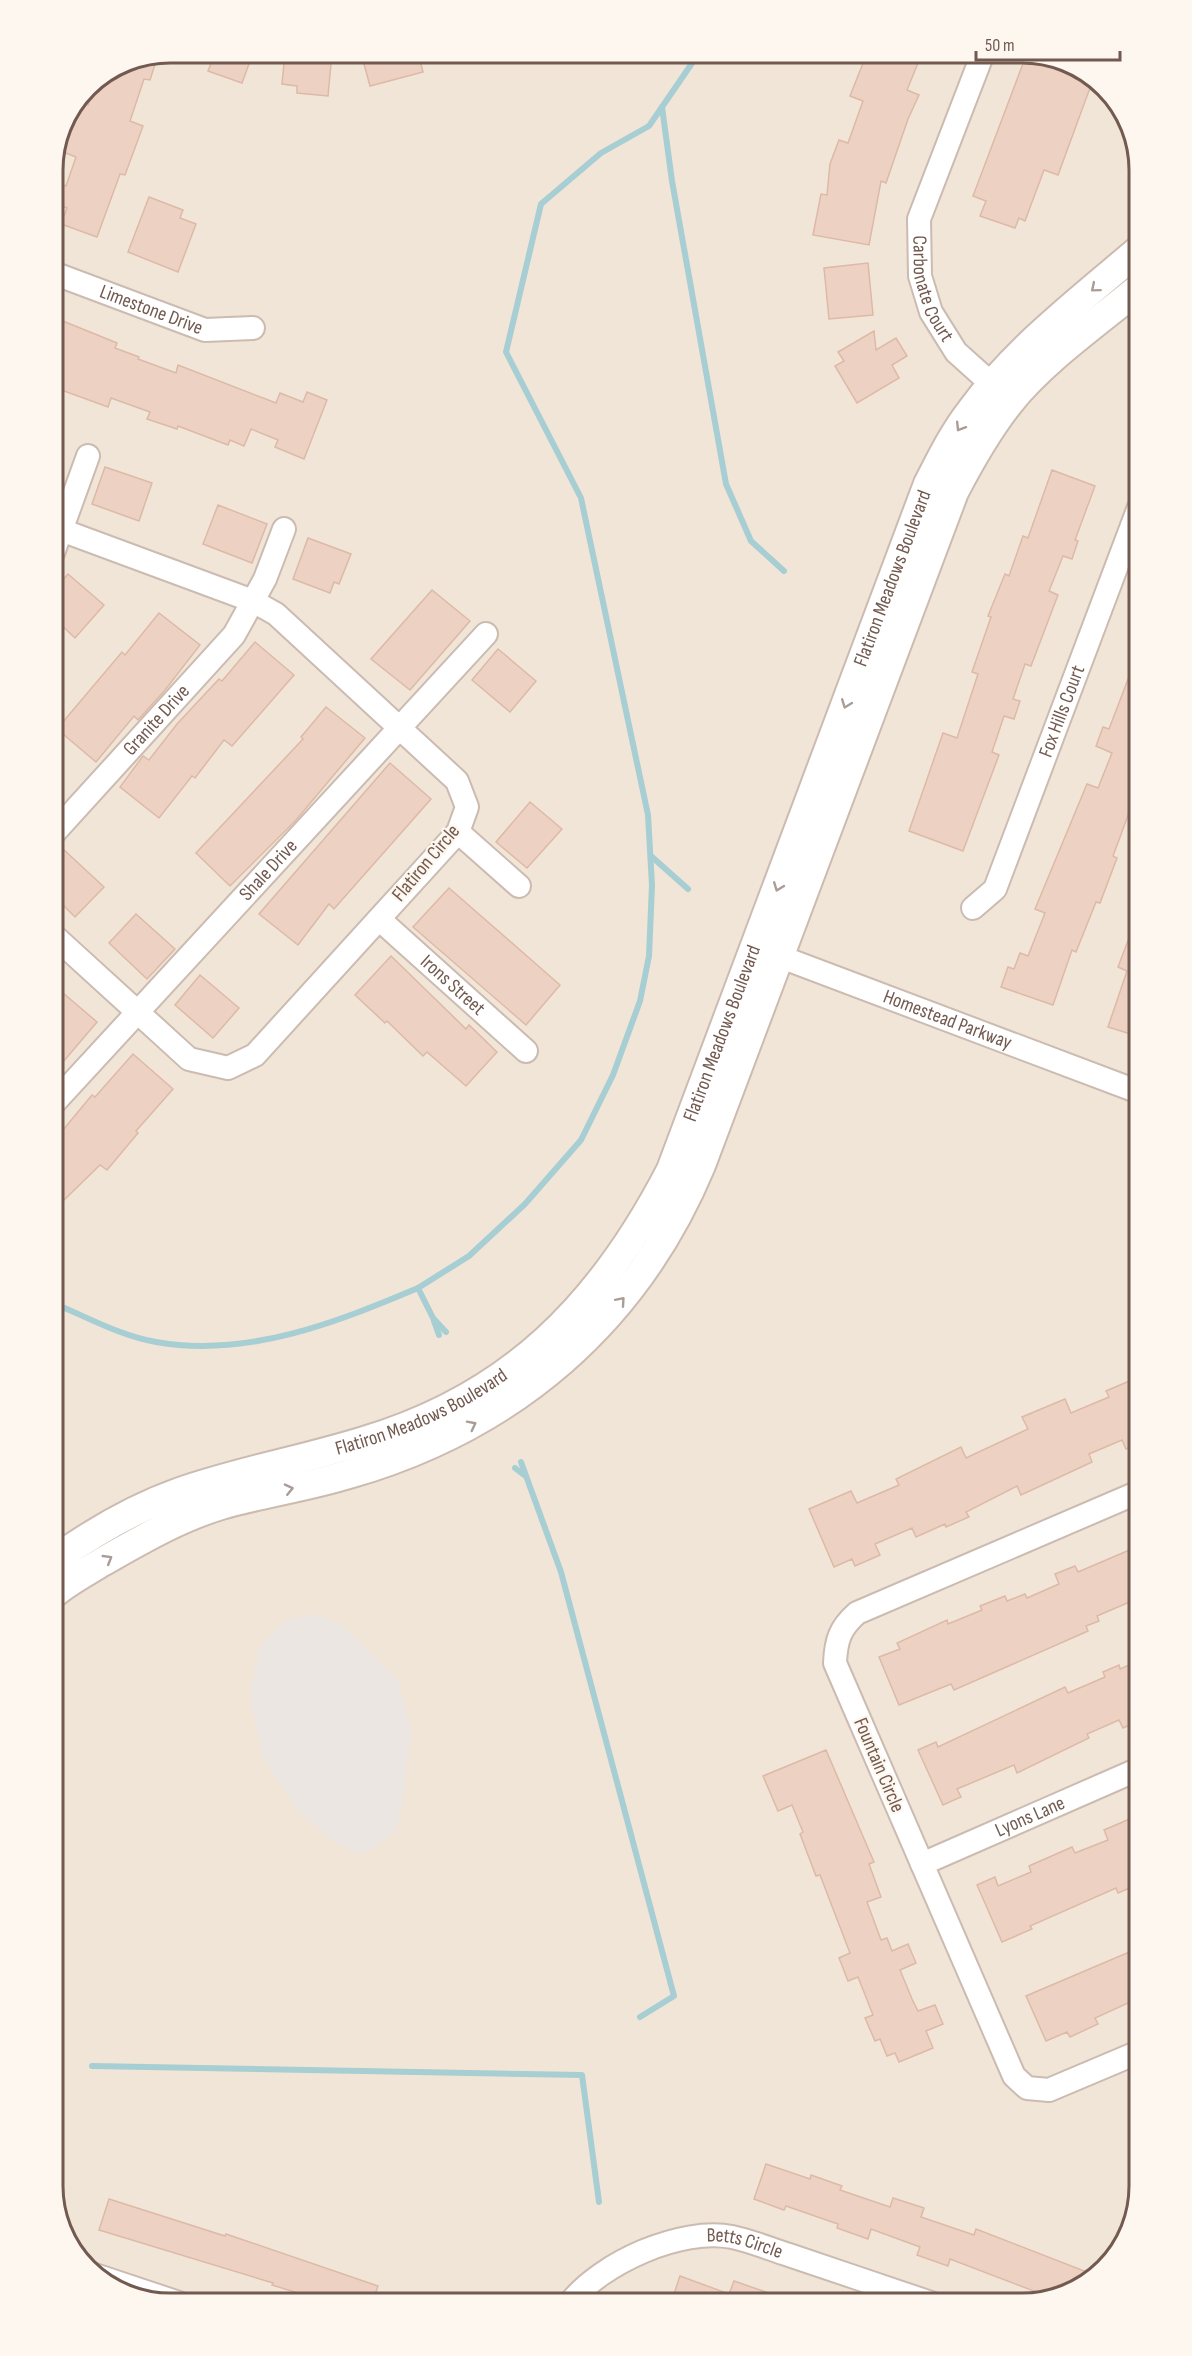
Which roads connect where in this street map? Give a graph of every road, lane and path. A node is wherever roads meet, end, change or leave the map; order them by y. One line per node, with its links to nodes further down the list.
1 (979, 63): 6 (street, Carbonate Court)
2 (1129, 259): 6 (street, Flatiron Meadows Boulevard, one-way to 6)
3 (63, 277): 5 (street, Limestone Drive)
4 (1129, 297): 6 (street, Flatiron Meadows Boulevard)
5 (253, 328)
6 (1001, 393): 21 (street, Flatiron Meadows Boulevard)
7 (88, 456): 8 (street)
8 (63, 514)
9 (284, 529): 12 (street, Granite Drive)
10 (63, 530): 12 (street, Flatiron Circle)
11 (1129, 536): 18 (street, Fox Hills Court)
12 (253, 601): 14 (street, Flatiron Circle); 15 (street, Granite Drive)
13 (486, 634): 14 (street, Shale Drive)
14 (400, 729): 16 (street, Flatiron Circle); 22 (street, Shale Drive)
15 (63, 823)
16 (458, 832): 17 (street); 19 (street, Flatiron Circle)
17 (519, 886)
18 (973, 908)
19 (379, 919): 22 (street, Flatiron Circle); 23 (street, Irons Street)
20 (63, 944): 22 (street, Flatiron Circle)
21 (767, 952): 25 (street, Homestead Parkway); 27 (street, Flatiron Meadows Boulevard); 28 (street, Flatiron Meadows Boulevard, one-way to 21)
22 (138, 1014): 24 (street, Shale Drive)
23 (526, 1051)
24 (63, 1084)
25 (1129, 1088)
26 (1129, 1497): 30 (street, Fountain Circle)
27 (63, 1554)
28 (63, 1583)
29 (1129, 1774): 30 (street, Lyons Lane)
30 (922, 1864): 31 (street, Fountain Circle)
31 (1129, 2057)
32 (578, 2293): 33 (street, Betts Circle)
33 (898, 2293)

